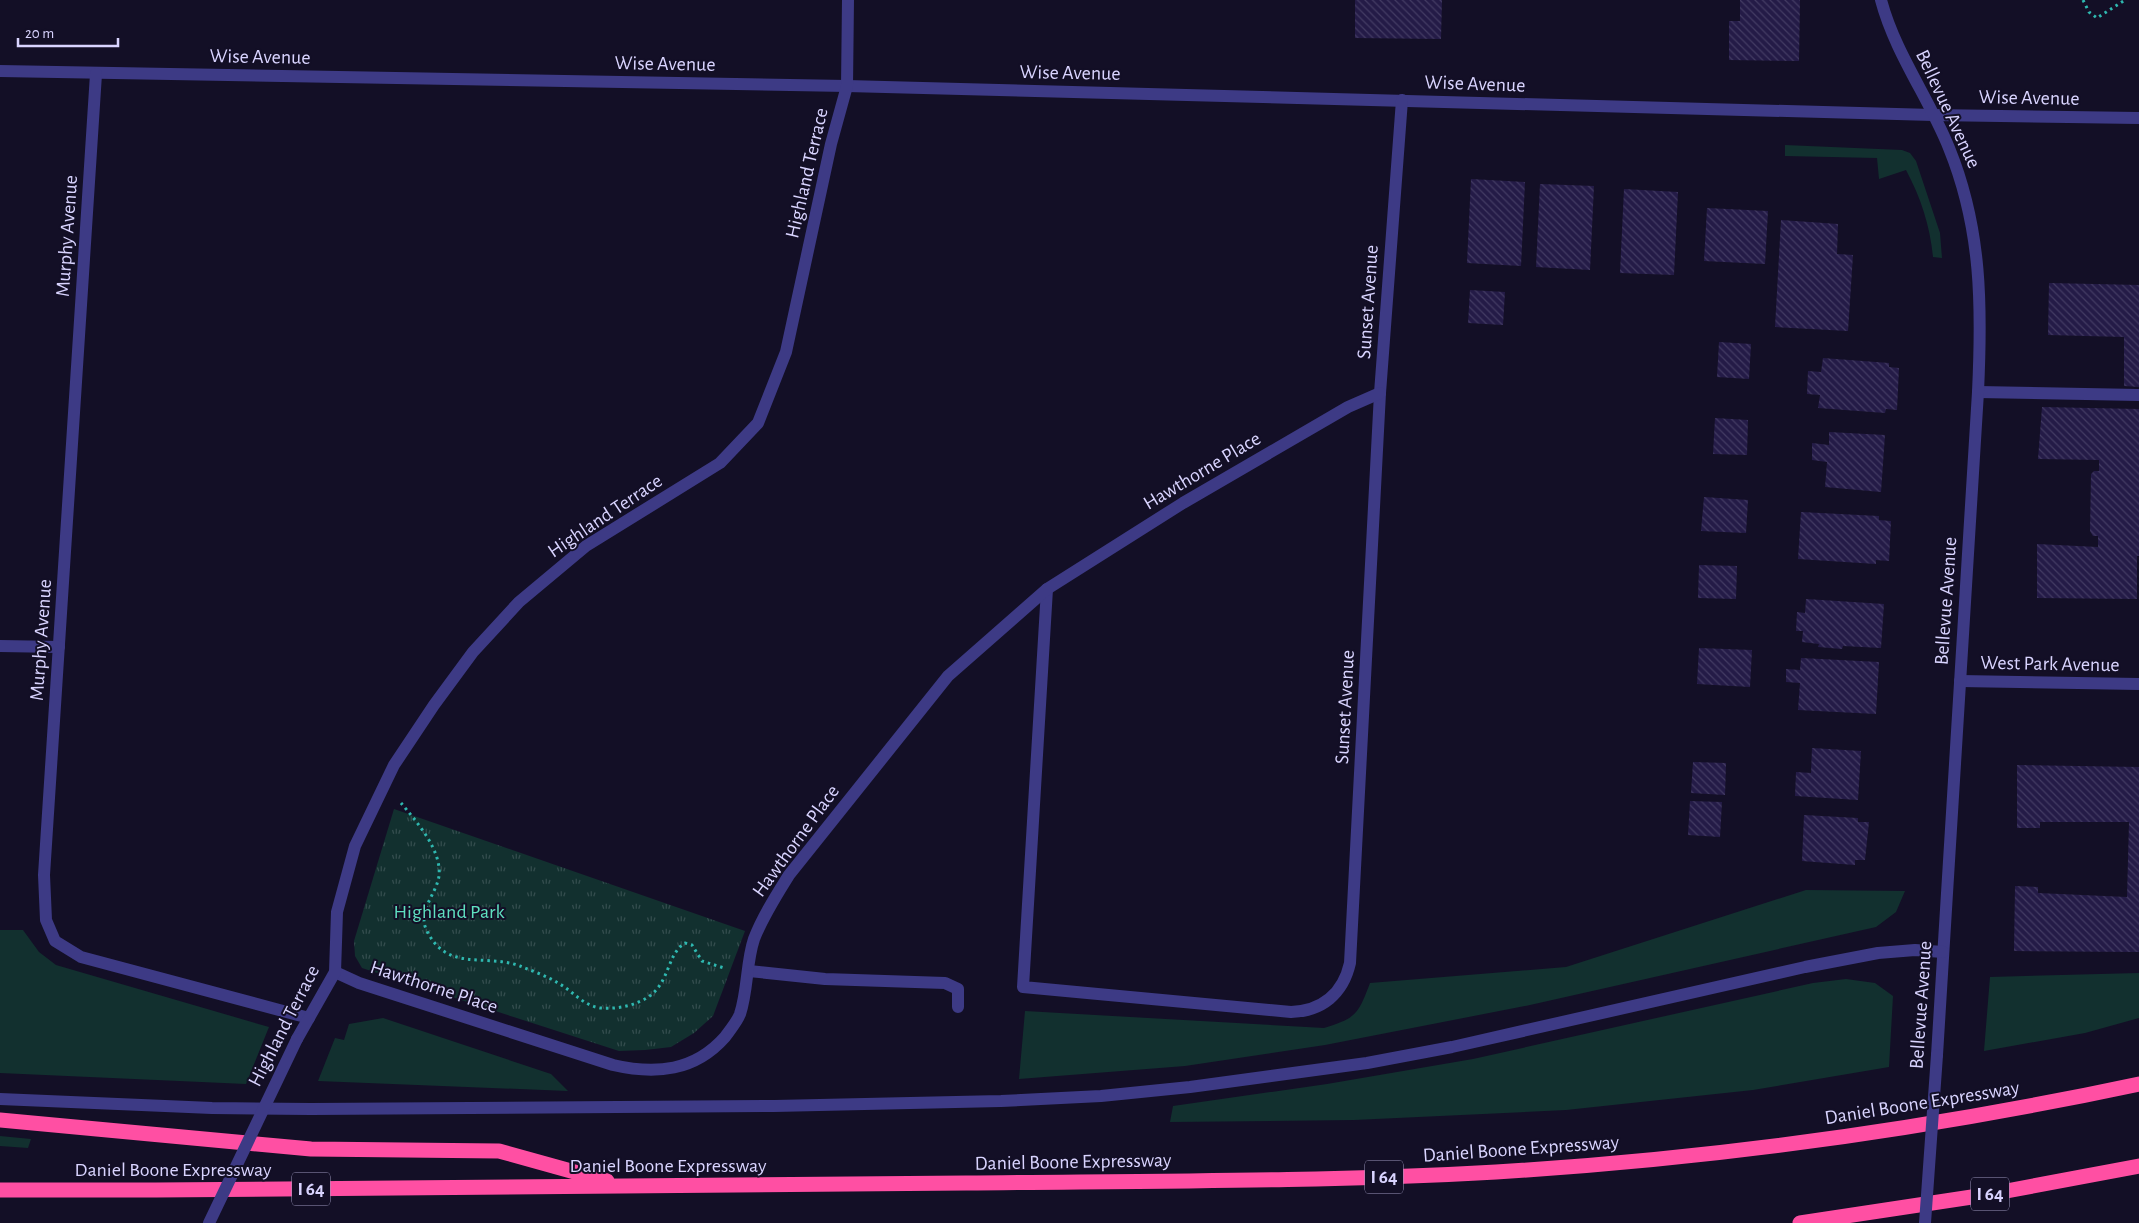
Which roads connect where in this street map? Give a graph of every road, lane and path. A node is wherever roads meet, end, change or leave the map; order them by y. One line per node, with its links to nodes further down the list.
1 (848, 0): 7 (street, Highland Terrace)
2 (1881, 0): 9 (street, Bellevue Avenue)
3 (2083, 0): 4 (path)
4 (2125, 0)
5 (0, 71): 6 (street, Wise Avenue)
6 (96, 74): 7 (street, Wise Avenue); 16 (street, Murphy Avenue)
7 (847, 86): 8 (street, Wise Avenue); 22 (street, Highland Terrace)
8 (1402, 100): 9 (street, Wise Avenue); 12 (street, Sunset Avenue)
9 (1933, 115): 10 (street, Wise Avenue); 11 (street, Bellevue Avenue)
10 (2139, 118)
11 (1978, 392): 13 (street); 17 (street, Bellevue Avenue)
12 (1380, 393): 14 (street, Hawthorne Place); 14 (street, Sunset Avenue)
13 (2139, 395)
14 (1047, 589): 21 (street, Hawthorne Place)
15 (0, 646): 16 (street)
16 (59, 647): 24 (street, Murphy Avenue)
17 (1960, 681): 18 (street, West Park Avenue); 20 (street, Bellevue Avenue)
18 (2139, 684)
19 (399, 800): 21 (path)
20 (1943, 952): 26 (street); 35 (street, Bellevue Avenue, bridge)
21 (749, 971): 22 (street, Hawthorne Place); 23 (street)
22 (335, 972): 24 (street, Highland Terrace)
23 (958, 1007)
24 (309, 1018): 32 (street, Highland Terrace, bridge)
25 (2139, 1084): 29 (highway, Daniel Boone Expressway / I 64)
26 (0, 1099)
27 (0, 1120): 29 (highway)
28 (2139, 1166): 31 (highway, I 64)
29 (622, 1186): 30 (highway, Daniel Boone Expressway / I 64)
30 (0, 1190)
31 (1839, 1218): 33 (highway, I 64); 34 (highway)
32 (209, 1223)
33 (1800, 1223)
34 (1822, 1223)
35 (1925, 1223)

